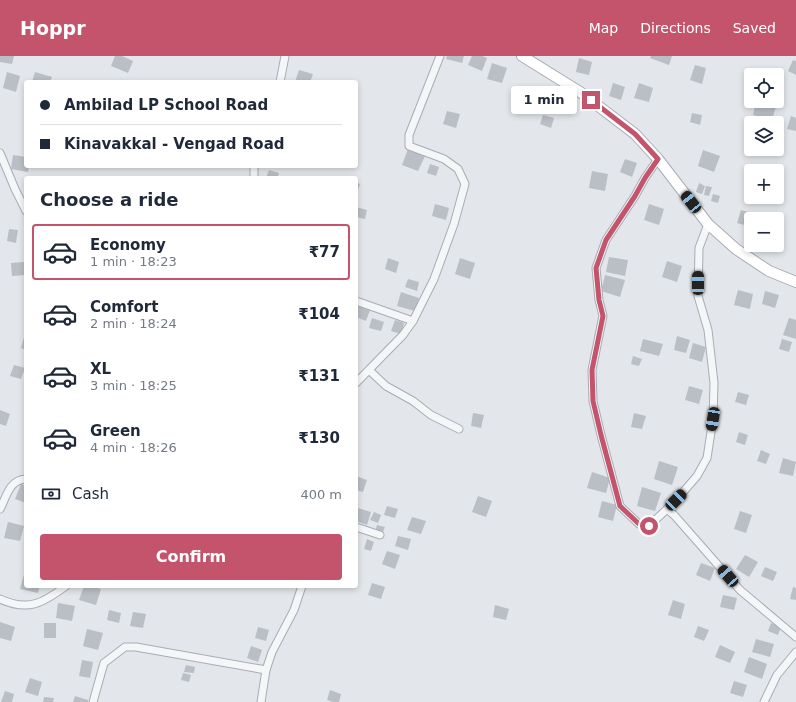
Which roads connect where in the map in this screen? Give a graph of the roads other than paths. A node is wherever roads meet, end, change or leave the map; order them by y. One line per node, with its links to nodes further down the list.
1 (285, 56): 4 (street)
2 (440, 56): 11 (street)
3 (522, 56): 6 (main road)
4 (280, 80)
5 (0, 153): 7 (street)
6 (658, 159): 8 (main road); 17 (street)
7 (24, 207)
8 (708, 224): 9 (main road); 17 (street)
9 (796, 282)
10 (358, 302): 11 (street)
11 (413, 321): 12 (street)
12 (369, 370): 13 (street); 14 (street)
13 (358, 381)
14 (460, 429)
15 (24, 479): 16 (street)
16 (0, 509)
17 (667, 509): 23 (street)
18 (358, 528): 19 (street)
19 (380, 535)
20 (63, 588): 22 (street)
21 (301, 588): 25 (street)
22 (0, 599)
23 (796, 637)
24 (796, 652): 28 (street)
25 (266, 670): 26 (street); 27 (street)
26 (94, 702)
27 (261, 702)
28 (764, 702)

